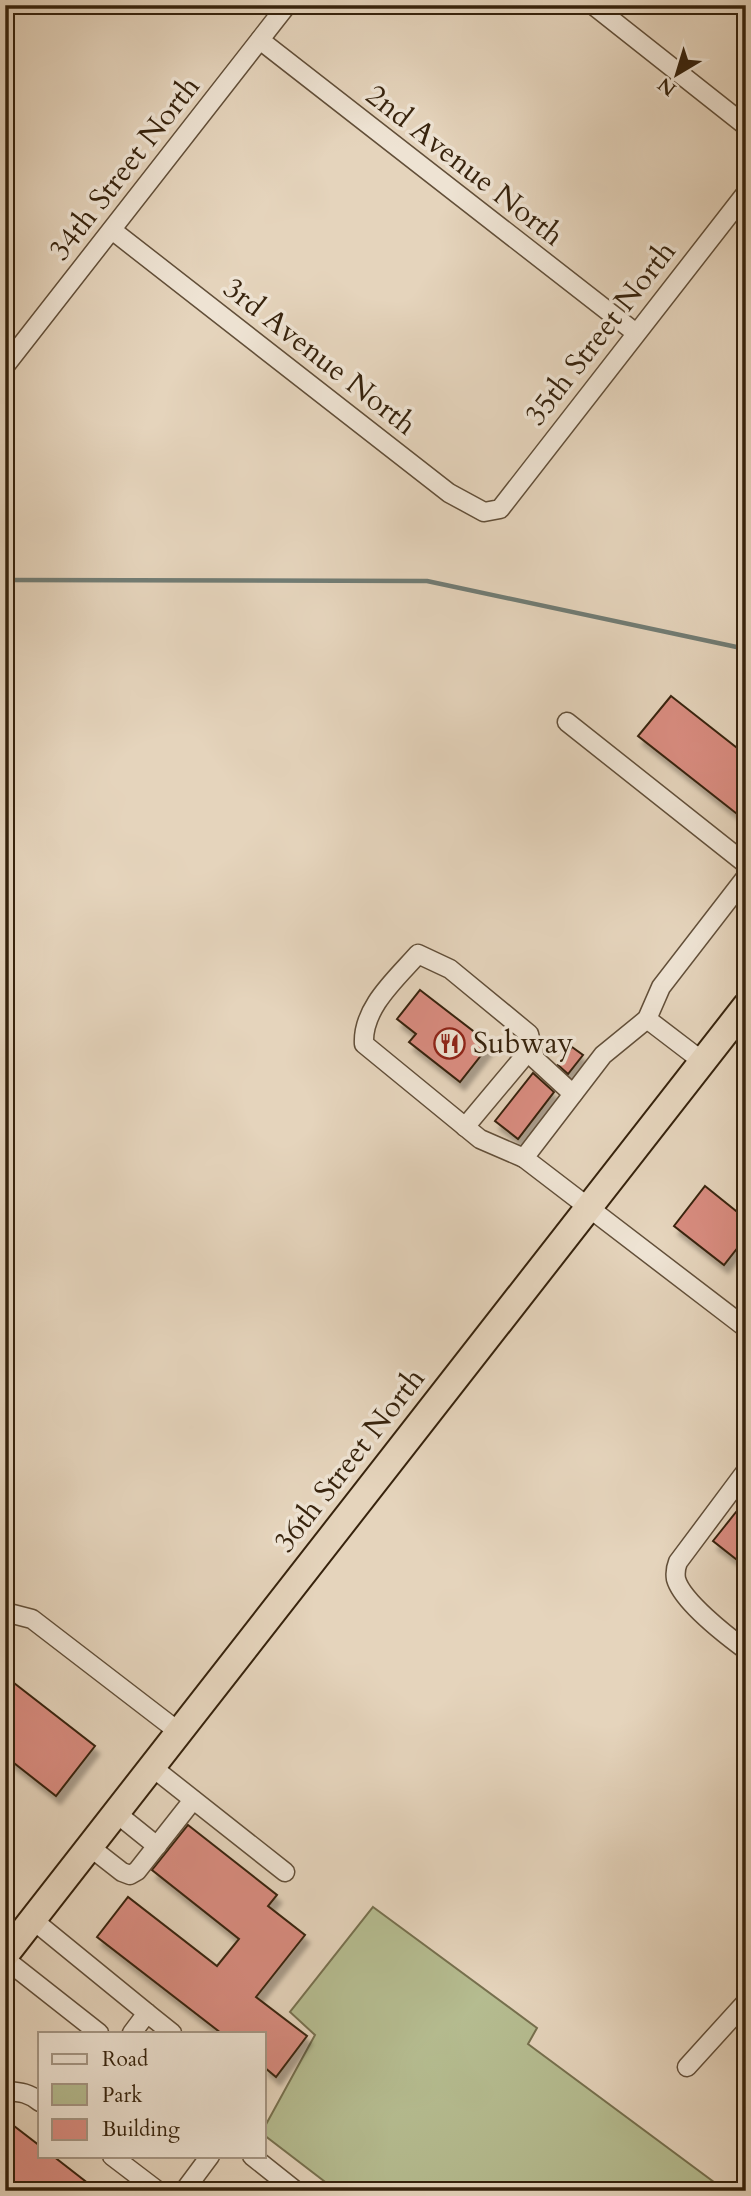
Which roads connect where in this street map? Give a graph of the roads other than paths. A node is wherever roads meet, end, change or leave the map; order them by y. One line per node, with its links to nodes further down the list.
1 (288, 5): 3 (street, 34th Street North)
2 (593, 5): 4 (street)
3 (260, 40): 6 (street, 34th Street North); 7 (street, 2nd Avenue North)
4 (746, 126)
5 (746, 193): 7 (street, 35th Street North)
6 (112, 229): 8 (street, 34th Street North); 9 (street, 3rd Avenue North)
7 (636, 333): 9 (street, 35th Street North)
8 (5, 366)
9 (499, 509)
10 (567, 722): 11 (street)
11 (746, 864)
12 (746, 877): 14 (street)
13 (746, 1006): 16 (highway, 36th Street North)
14 (647, 1019): 16 (street); 17 (street)
15 (532, 1047): 17 (street); 18 (street); 18 (street)
16 (702, 1061): 20 (highway, 36th Street North)
17 (573, 1094): 19 (street)
18 (465, 1127): 19 (street)
19 (524, 1158): 20 (street)
20 (587, 1208): 21 (street); 25 (highway, 36th Street North)
21 (746, 1328)
22 (746, 1471): 24 (street)
23 (5, 1612): 25 (street)
24 (746, 1650)
25 (179, 1732): 26 (highway, 36th Street North)
26 (152, 1767): 27 (street); 28 (highway, 36th Street North)
27 (193, 1800): 29 (street); 31 (street)
28 (116, 1813): 29 (street); 30 (highway, 36th Street North)
29 (157, 1846): 30 (street)
30 (90, 1847): 32 (highway, 36th Street North)
31 (285, 1872)
32 (33, 1920): 33 (highway, 36th Street North); 35 (street)
33 (5, 1957): 36 (street)
34 (746, 2002): 39 (street)
35 (147, 2014): 37 (street); 38 (street)
36 (98, 2032)
37 (133, 2032)
38 (171, 2032)
39 (687, 2067)
40 (5, 2094): 41 (street)
41 (38, 2100)
42 (115, 2158): 45 (street)
43 (209, 2158): 46 (street)
44 (255, 2158): 47 (street)
45 (158, 2191)
46 (184, 2191)
47 (296, 2191)

